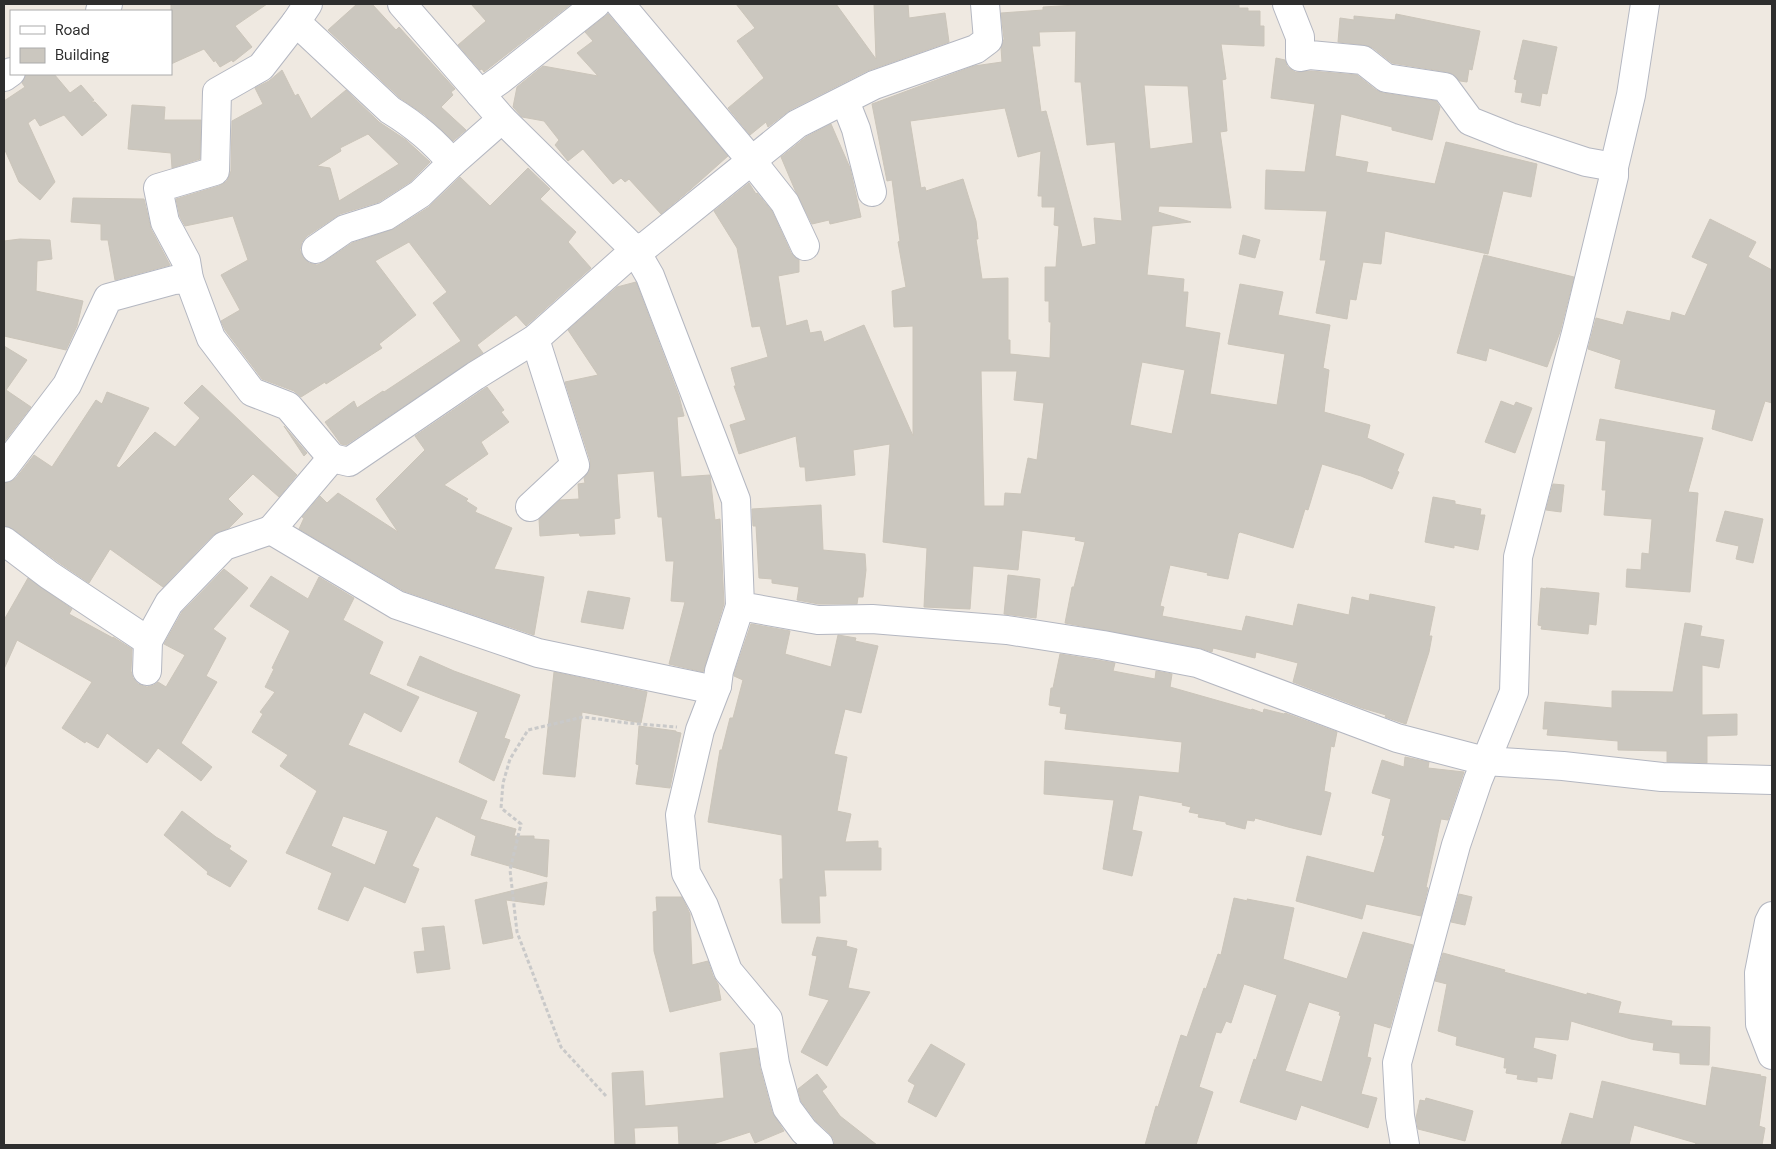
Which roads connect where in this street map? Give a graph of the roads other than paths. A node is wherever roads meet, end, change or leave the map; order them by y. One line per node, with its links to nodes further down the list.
1 (402, 4): 8 (street)
2 (596, 4): 8 (street)
3 (620, 4): 11 (street)
4 (985, 4): 9 (street)
5 (1286, 4): 13 (street)
6 (1645, 4): 13 (street)
7 (302, 13): 12 (street); 18 (street)
8 (480, 94): 10 (street)
9 (845, 101): 11 (street); 14 (street)
10 (502, 119): 12 (street); 17 (street)
11 (751, 160): 15 (street); 17 (street)
12 (452, 163): 16 (street)
13 (1614, 167): 29 (street)
14 (872, 192)
15 (805, 246)
16 (316, 249)
17 (635, 250): 19 (street); 25 (street)
18 (189, 278): 20 (street); 21 (street)
19 (535, 339): 20 (street); 22 (street)
20 (332, 458): 23 (street)
21 (4, 468)
22 (530, 507)
23 (271, 530): 26 (street); 28 (street)
24 (4, 541): 26 (street)
25 (740, 606): 28 (street); 29 (street)
26 (148, 641): 27 (street)
27 (147, 671)
28 (717, 686): 33 (street)
29 (1486, 761): 30 (street); 34 (street)
30 (1772, 774)
31 (1772, 916): 32 (street)
32 (1772, 1055)
33 (819, 1145)
34 (1404, 1145)

